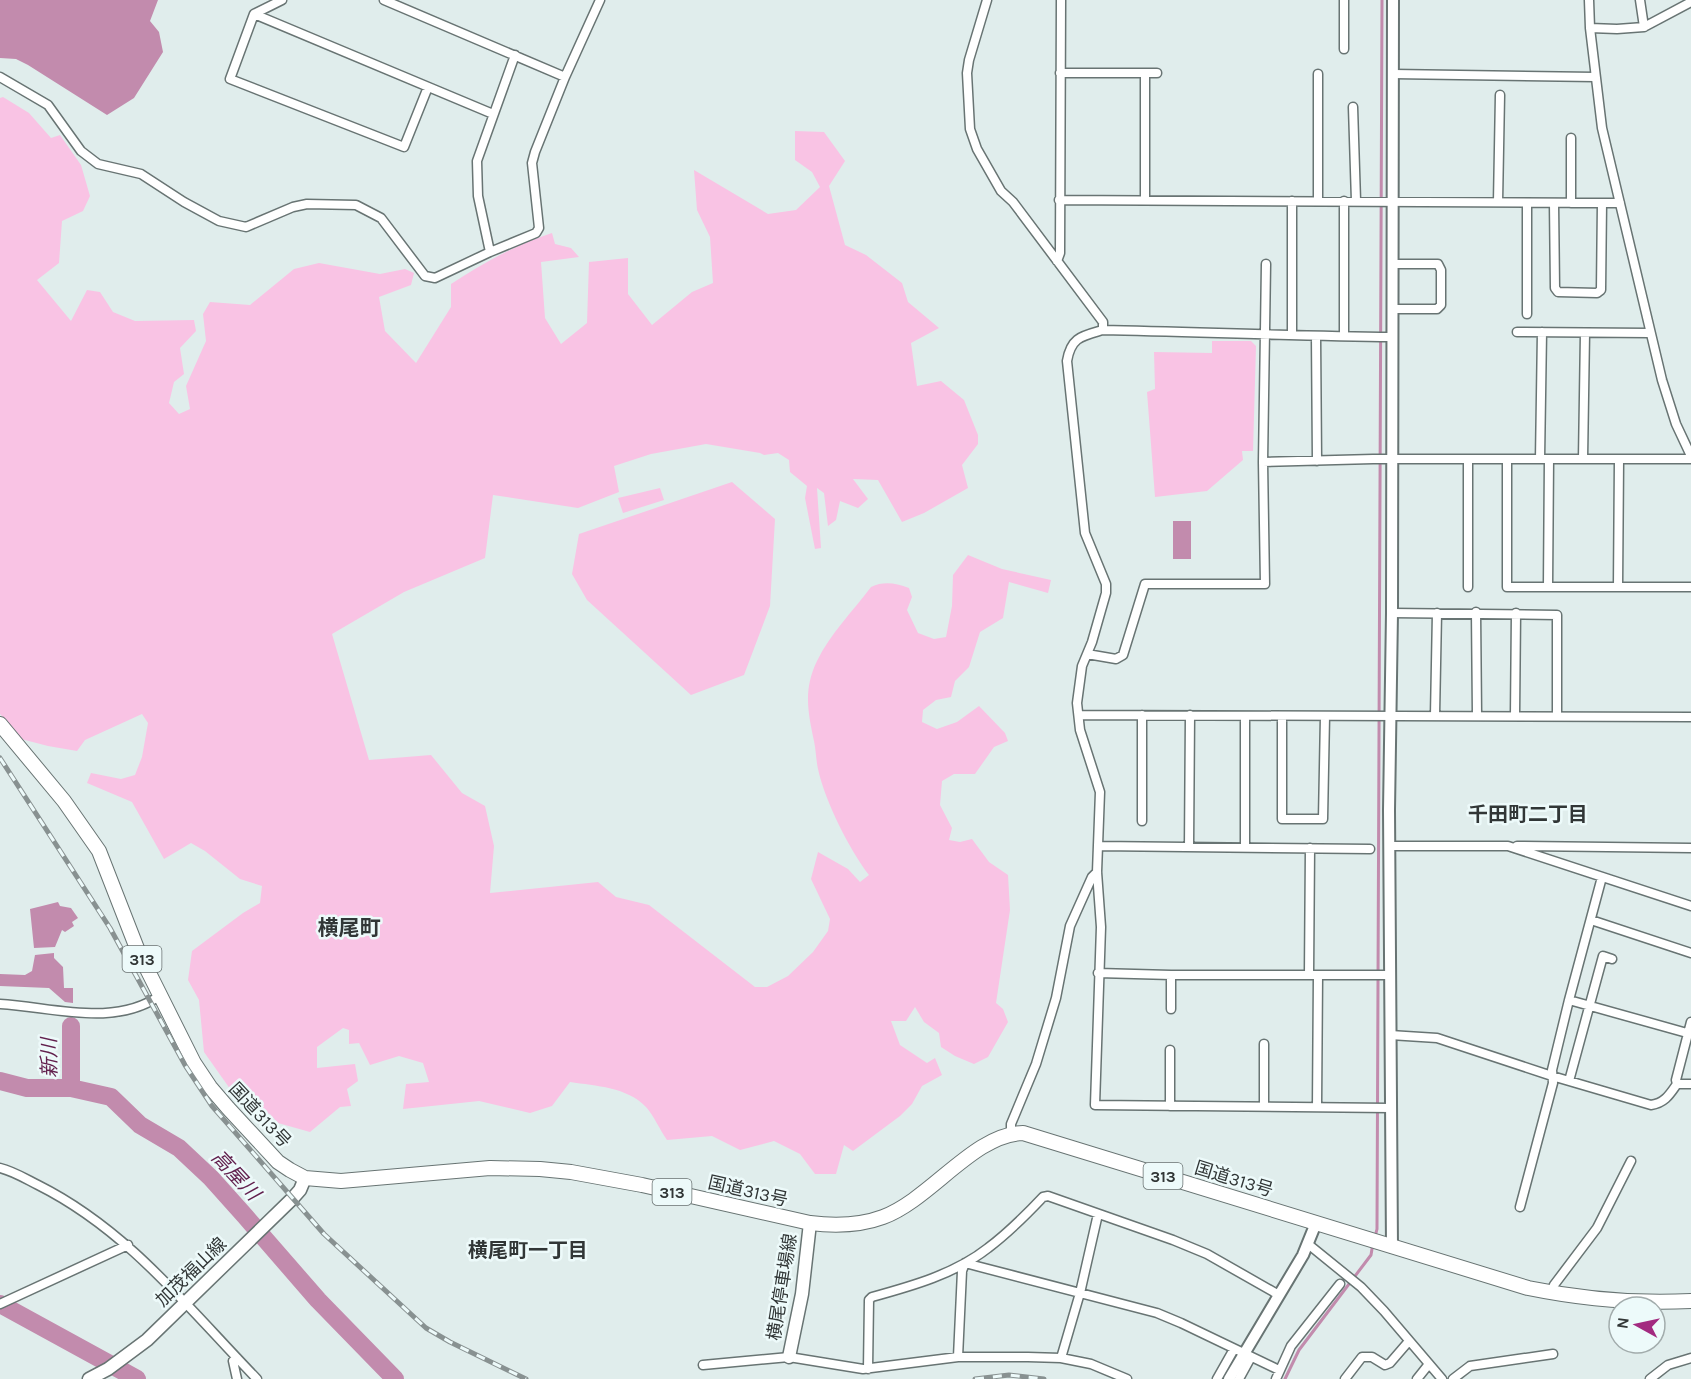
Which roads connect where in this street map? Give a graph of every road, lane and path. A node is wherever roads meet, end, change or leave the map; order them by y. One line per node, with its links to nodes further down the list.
1 (282, 0): 11 (street)
2 (384, 0): 15 (street)
3 (600, 0): 22 (street)
4 (987, 0): 43 (street)
5 (1061, 0): 18 (street)
6 (1344, 0): 14 (street)
7 (1393, 0): 20 (street)
8 (1589, 0): 13 (street)
9 (1640, 0): 12 (street)
10 (1688, 2): 12 (street)
11 (255, 14): 24 (street); 24 (street)
12 (1644, 27): 13 (street)
13 (1590, 28): 23 (street)
14 (1344, 49)
15 (515, 56): 22 (street); 27 (street)
16 (1145, 73): 17 (street); 18 (street); 29 (street)
17 (1157, 73)
18 (1060, 74): 30 (street)
19 (1318, 74): 32 (street)
20 (1393, 74): 23 (street); 35 (street)
21 (0, 77): 42 (street)
22 (565, 77): 42 (street)
23 (1595, 77): 41 (street)
24 (428, 87): 27 (street)
25 (1500, 95): 36 (street)
26 (1353, 107): 34 (street)
27 (493, 114): 42 (street)
28 (1571, 138): 39 (street)
29 (1145, 199): 30 (street); 31 (street)
30 (1059, 200): 43 (street)
31 (1292, 201): 32 (street); 54 (street)
32 (1318, 201): 33 (street)
33 (1344, 201): 34 (street); 56 (street)
34 (1356, 201): 35 (street)
35 (1384, 202): 36 (street); 45 (street)
36 (1498, 202): 37 (street)
37 (1527, 203): 38 (street); 47 (street)
38 (1554, 203): 39 (street); 40 (street)
39 (1570, 203): 40 (street)
40 (1602, 203): 41 (street)
41 (1620, 203): 53 (street)
42 (490, 252)
43 (1057, 261): 48 (street)
44 (1266, 264): 51 (street)
45 (1392, 264): 46 (street); 46 (street)
46 (1392, 309): 57 (street)
47 (1527, 314)
48 (1103, 330): 51 (street); 75 (street)
49 (1517, 332): 50 (street)
50 (1542, 332): 52 (street); 60 (street)
51 (1264, 333): 54 (street); 66 (street)
52 (1585, 333): 53 (street); 61 (street)
53 (1649, 333): 58 (street)
54 (1292, 335): 55 (street)
55 (1316, 336): 56 (street); 65 (street)
56 (1344, 336): 57 (street)
57 (1389, 337): 59 (street)
58 (1691, 458): 64 (street)
59 (1389, 459): 62 (street); 65 (street); 72 (street)
60 (1545, 459): 61 (street); 63 (street); 68 (street)
61 (1583, 459): 64 (street)
62 (1468, 460): 63 (street); 67 (street)
63 (1507, 460): 68 (street)
64 (1619, 460): 69 (street)
65 (1317, 461): 66 (street)
66 (1263, 462): 75 (street)
67 (1468, 587)
68 (1548, 587): 69 (street)
69 (1618, 587): 70 (street)
70 (1691, 587)
71 (1476, 612): 73 (street); 74 (street); 85 (street)
72 (1392, 613): 73 (street); 84 (street)
73 (1437, 613): 79 (street)
74 (1516, 613): 80 (street); 86 (street)
75 (1087, 654): 76 (street)
76 (1079, 715): 77 (street); 90 (street)
77 (1142, 715): 78 (street); 89 (street)
78 (1190, 715): 81 (street); 93 (street)
79 (1435, 715): 84 (street); 85 (street)
80 (1515, 715): 85 (street); 86 (street)
81 (1245, 716): 82 (street); 94 (street)
82 (1282, 716): 83 (street); 83 (street)
83 (1325, 716): 84 (street)
84 (1387, 716): 91 (street)
85 (1477, 716)
86 (1557, 716): 87 (street)
87 (1691, 717)
88 (0, 724): 108 (highway, 国道313号 / 313)
89 (1142, 821)
90 (1099, 846): 93 (street); 98 (street)
91 (1390, 846): 92 (street); 107 (street)
92 (1508, 846): 96 (street); 99 (street)
93 (1189, 847): 94 (street)
94 (1245, 847): 95 (street)
95 (1310, 848): 97 (street); 105 (street)
96 (1691, 848)
97 (1370, 849)
98 (1097, 872): 104 (street); 126 (street)
99 (1602, 877): 100 (street); 101 (street)
100 (1691, 906)
101 (1591, 920): 102 (street); 109 (street)
102 (1691, 953)
103 (1612, 960): 111 (street)
104 (1098, 973): 106 (street); 122 (street)
105 (1314, 974): 106 (street); 107 (street); 124 (street)
106 (1171, 975): 112 (street)
107 (1382, 975): 115 (street)
108 (161, 995): 110 (street); 129 (highway, 国道313号 / 313)
109 (1569, 1000): 111 (street); 118 (street)
110 (0, 1004)
111 (1589, 1005): 114 (street); 119 (street)
112 (1171, 1009)
113 (1691, 1022): 114 (street)
114 (1687, 1033): 120 (street)
115 (1390, 1035): 118 (street); 125 (street)
116 (1264, 1044): 123 (street)
117 (1170, 1050): 122 (street)
118 (1552, 1076): 119 (street); 130 (street)
119 (1569, 1081): 120 (street)
120 (1677, 1083): 121 (street)
121 (1691, 1084)
122 (1170, 1106): 123 (street)
123 (1264, 1106): 124 (street)
124 (1317, 1107): 125 (street)
125 (1387, 1108): 136 (street)
126 (1011, 1134): 132 (highway, 国道313号 / 313); 133 (highway, 国道313号 / 313)
127 (1631, 1161): 140 (street)
128 (0, 1168): 135 (street)
129 (305, 1178): 132 (highway, 国道313号 / 313); 143 (main road, 加茂福山線)
130 (1520, 1207)
131 (1098, 1214): 137 (street); 139 (street); 141 (street)
132 (810, 1223): 148 (main road, 横尾停車場線)
133 (1316, 1223): 134 (street); 136 (highway, 国道313号 / 313)
134 (1308, 1244): 141 (street); 145 (street)
135 (128, 1245): 143 (street); 144 (street)
136 (1386, 1245): 140 (highway, 国道313号 / 313)
137 (965, 1263): 139 (street); 149 (street); 155 (street)
138 (1340, 1284): 156 (street)
139 (1080, 1293): 146 (street); 151 (street)
140 (1551, 1293): 142 (highway, 国道313号 / 313)
141 (1279, 1295): 146 (street)
142 (1691, 1301)
143 (185, 1303): 150 (street); 157 (main road, 加茂福山線)
144 (0, 1304)
145 (1409, 1341): 153 (street); 164 (street)
146 (1243, 1353): 156 (street); 161 (street); 162 (street); 163 (street)
147 (1553, 1354): 167 (street)
148 (789, 1357): 154 (street); 155 (street)
149 (958, 1357): 151 (street); 155 (street)
150 (237, 1358): 158 (street); 159 (street)
151 (1061, 1358): 160 (street)
152 (1691, 1358): 168 (street)
153 (1429, 1364): 165 (street); 166 (street)
154 (703, 1365)
155 (868, 1369)
156 (1277, 1375)
157 (89, 1379)
158 (237, 1379)
159 (257, 1379)
160 (1126, 1379)
161 (1217, 1379)
162 (1229, 1379)
163 (1239, 1379)
164 (1345, 1379)
165 (1417, 1379)
166 (1442, 1379)
167 (1453, 1379)
168 (1650, 1379)

